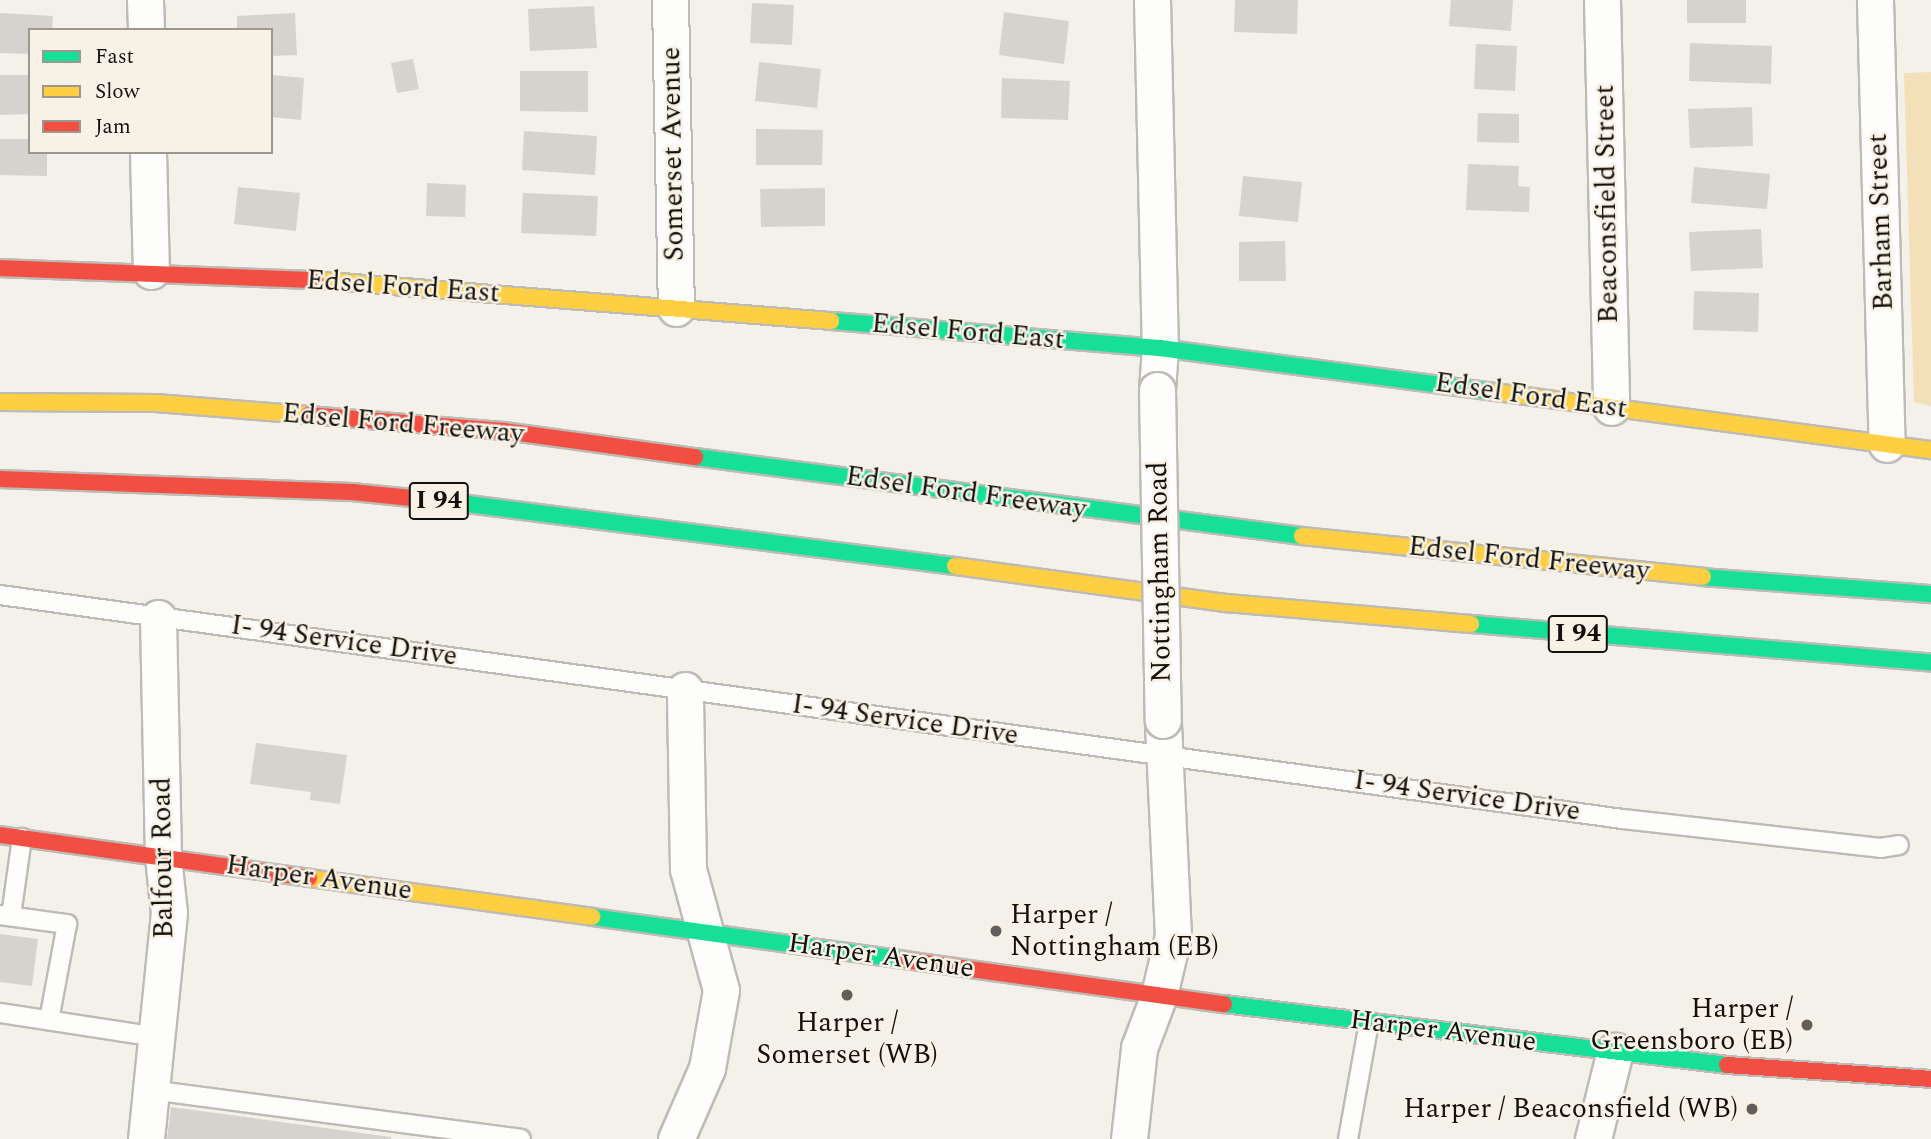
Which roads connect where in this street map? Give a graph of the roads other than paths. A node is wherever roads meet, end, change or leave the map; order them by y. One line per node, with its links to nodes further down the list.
1 (145, 0): 6 (street)
2 (670, 0): 10 (street, Somerset Avenue)
3 (1152, 0): 11 (street, Nottingham Road)
4 (1602, 0): 13 (street, Beaconsfield Street)
5 (1875, 0): 14 (street, Barham Street)
6 (146, 28)
7 (148, 154): 9 (street)
8 (0, 268): 9 (main road, Edsel Ford East)
9 (151, 271): 10 (main road, Edsel Ford East)
10 (676, 308): 11 (main road, Edsel Ford East)
11 (1160, 348): 13 (main road, Edsel Ford East); 22 (street, Nottingham Road, bridge)
12 (0, 402): 17 (main road, Edsel Ford Freeway)
13 (1612, 407): 14 (main road, Edsel Ford East)
14 (1887, 444): 15 (main road, Edsel Ford East)
15 (1931, 450)
16 (0, 479): 20 (main road, I 94)
17 (1931, 594)
18 (0, 595): 19 (lane, I- 94 Service Drive)
19 (158, 618): 21 (lane, I- 94 Service Drive); 26 (street, Balfour Road)
20 (1931, 663)
21 (685, 690): 22 (lane, I- 94 Service Drive); 28 (street)
22 (1165, 756): 25 (lane, I- 94 Service Drive); 29 (street, Nottingham Road)
23 (0, 835): 24 (main road, Harper Avenue)
24 (22, 838): 26 (main road, Harper Avenue); 27 (lane)
25 (1899, 845)
26 (163, 857): 28 (main road, Harper Avenue); 33 (street, Balfour Road)
27 (5, 916): 31 (lane)
28 (708, 932): 29 (main road, Harper Avenue); 39 (street)
29 (1159, 995): 32 (main road, Harper Avenue); 40 (street, Nottingham Road)
30 (0, 1013): 31 (lane)
31 (49, 1020): 33 (lane)
32 (1369, 1022): 34 (main road, Harper Avenue); 41 (lane)
33 (156, 1037): 36 (street, Balfour Road)
34 (1615, 1051): 35 (main road, Harper Avenue); 42 (street)
35 (1931, 1079)
36 (151, 1090): 37 (street, Balfour Road); 38 (lane)
37 (146, 1139)
38 (521, 1139)
39 (676, 1139)
40 (1129, 1139)
41 (1348, 1139)
42 (1593, 1139)

